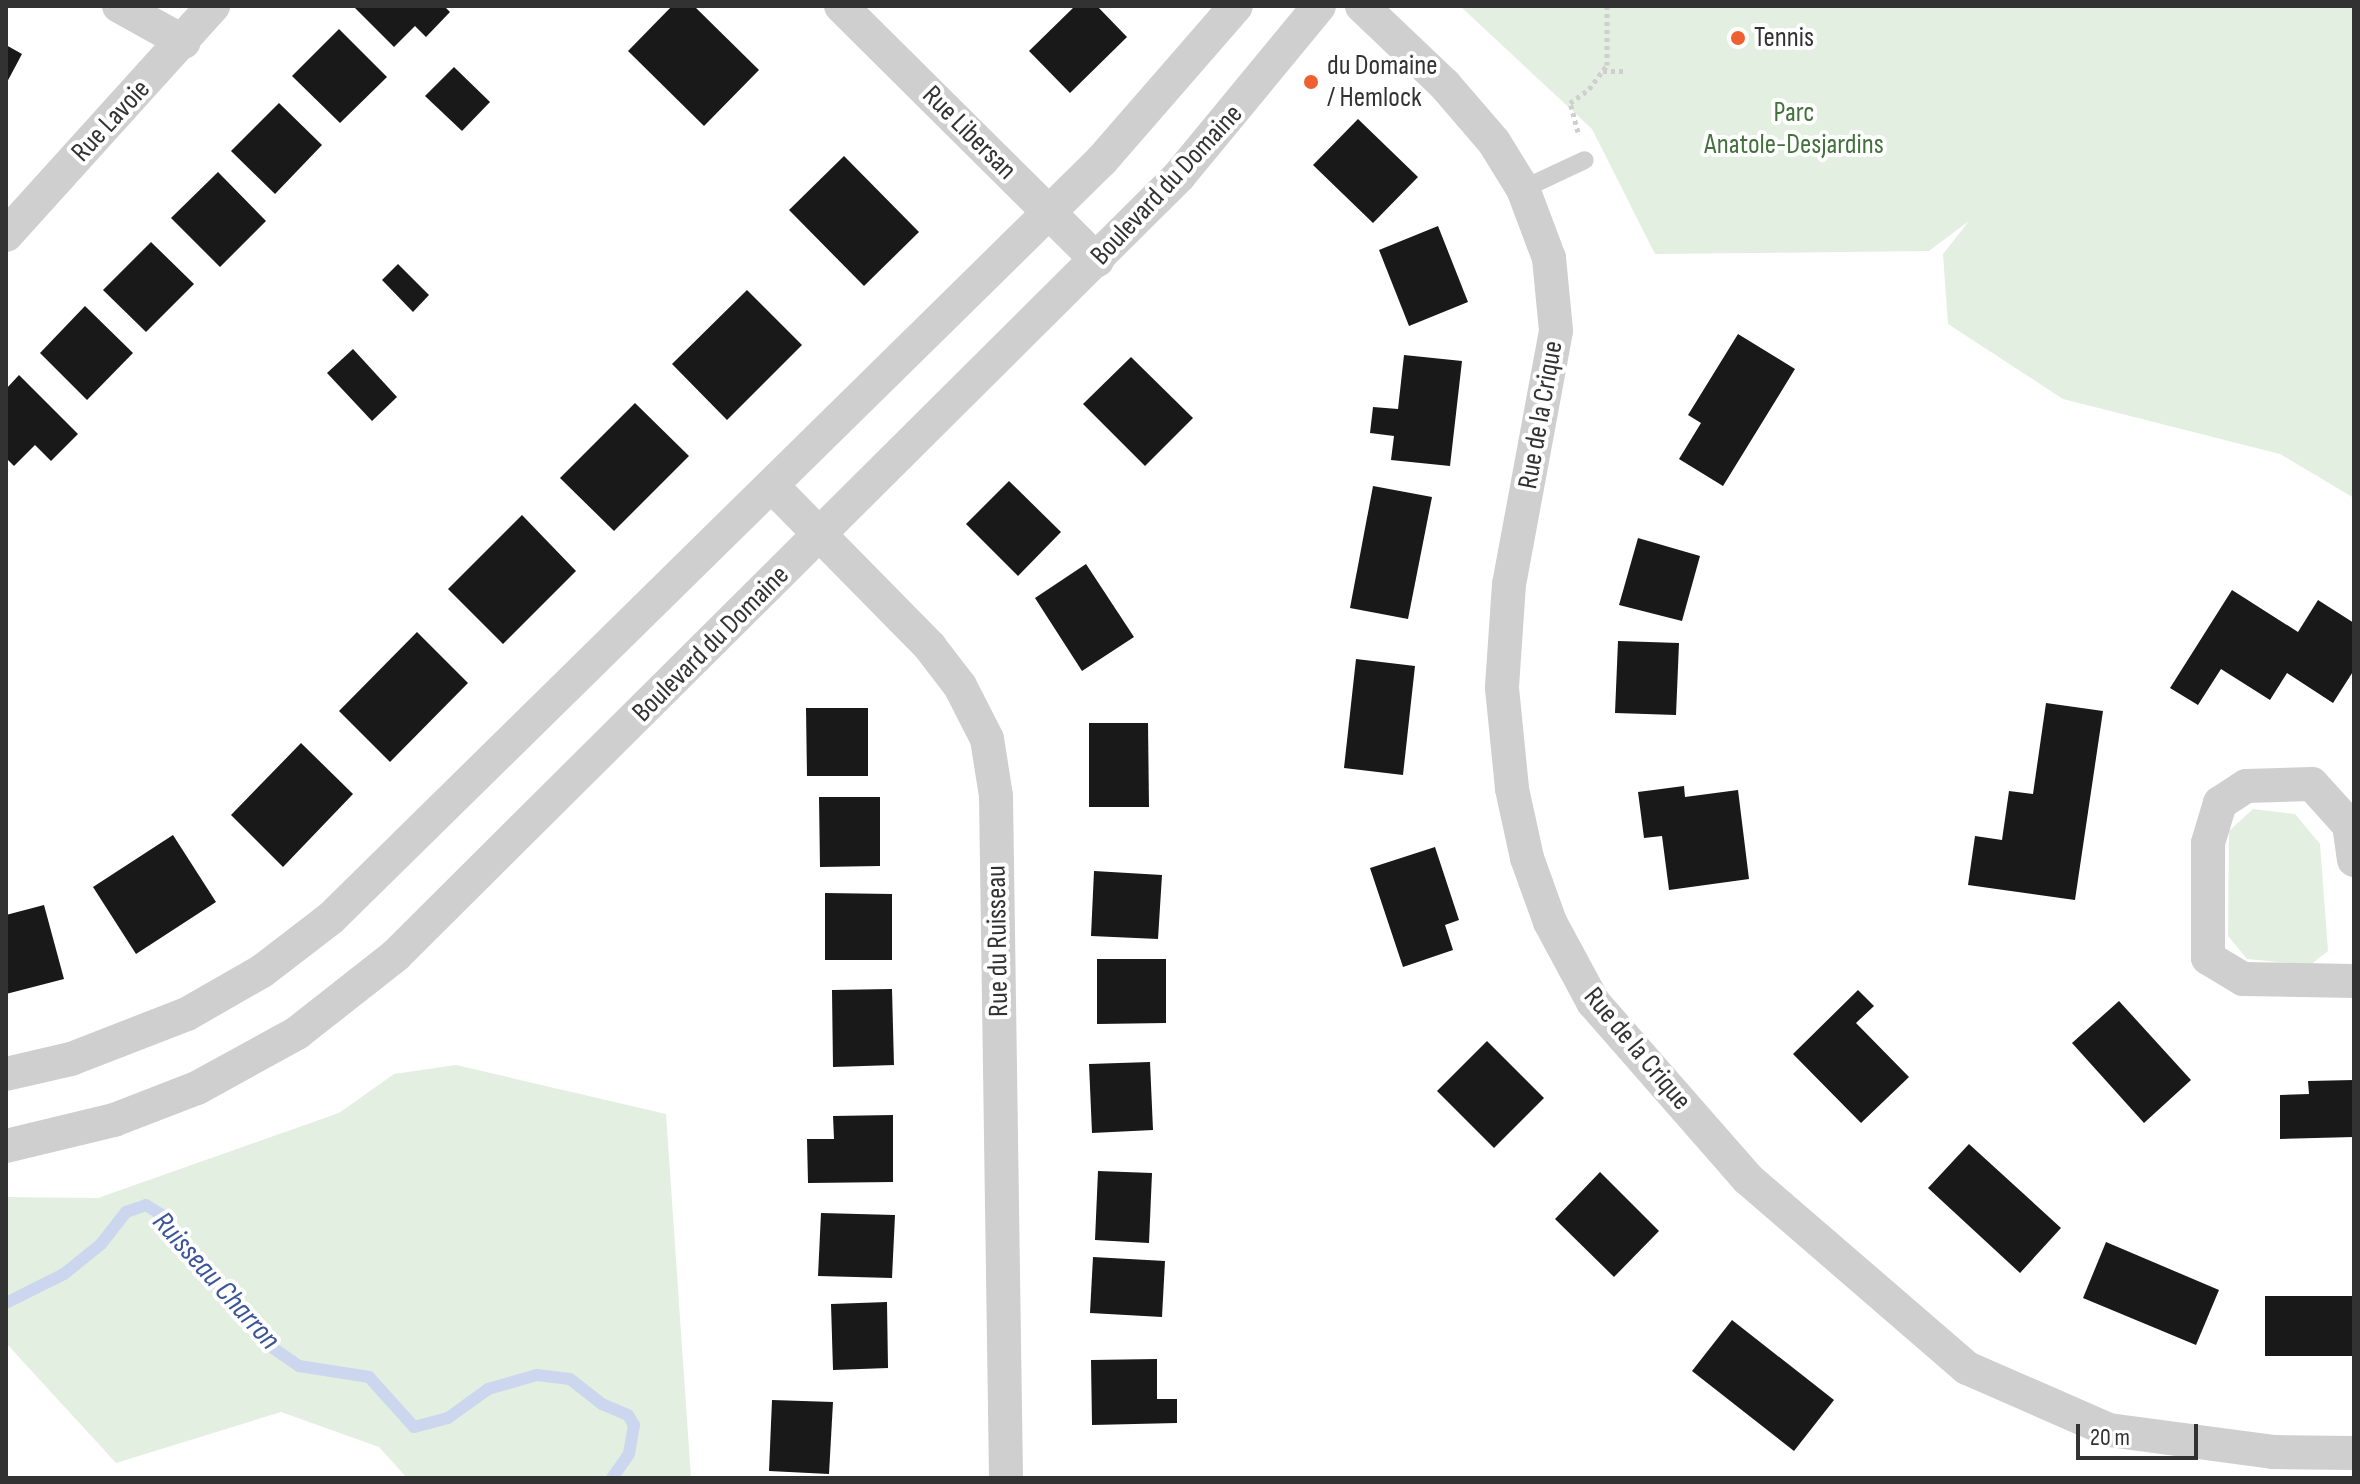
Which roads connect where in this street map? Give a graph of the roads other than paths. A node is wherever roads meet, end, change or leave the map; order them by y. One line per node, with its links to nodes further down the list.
1 (119, 6): 7 (street)
2 (213, 6): 7 (street, Rue Lavoie)
3 (841, 6): 10 (street, Rue Libersan)
4 (1236, 6): 10 (street)
5 (1319, 6): 12 (street, Boulevard du Domaine)
6 (1362, 6): 9 (street, Rue de la Crique)
7 (184, 42): 11 (street, Rue Lavoie)
8 (1585, 160): 9 (lane)
9 (1523, 189): 19 (street, Rue de la Crique)
10 (1048, 212): 12 (street, Rue Libersan); 13 (street)
11 (6, 235)
12 (1097, 260): 14 (street, Boulevard du Domaine)
13 (772, 486): 14 (street, Rue du Ruisseau); 17 (street)
14 (820, 535): 18 (street, Boulevard du Domaine); 20 (street, Rue du Ruisseau)
15 (2354, 860): 16 (street)
16 (2354, 981)
17 (6, 1074)
18 (6, 1146)
19 (2354, 1453)
20 (1006, 1478)

